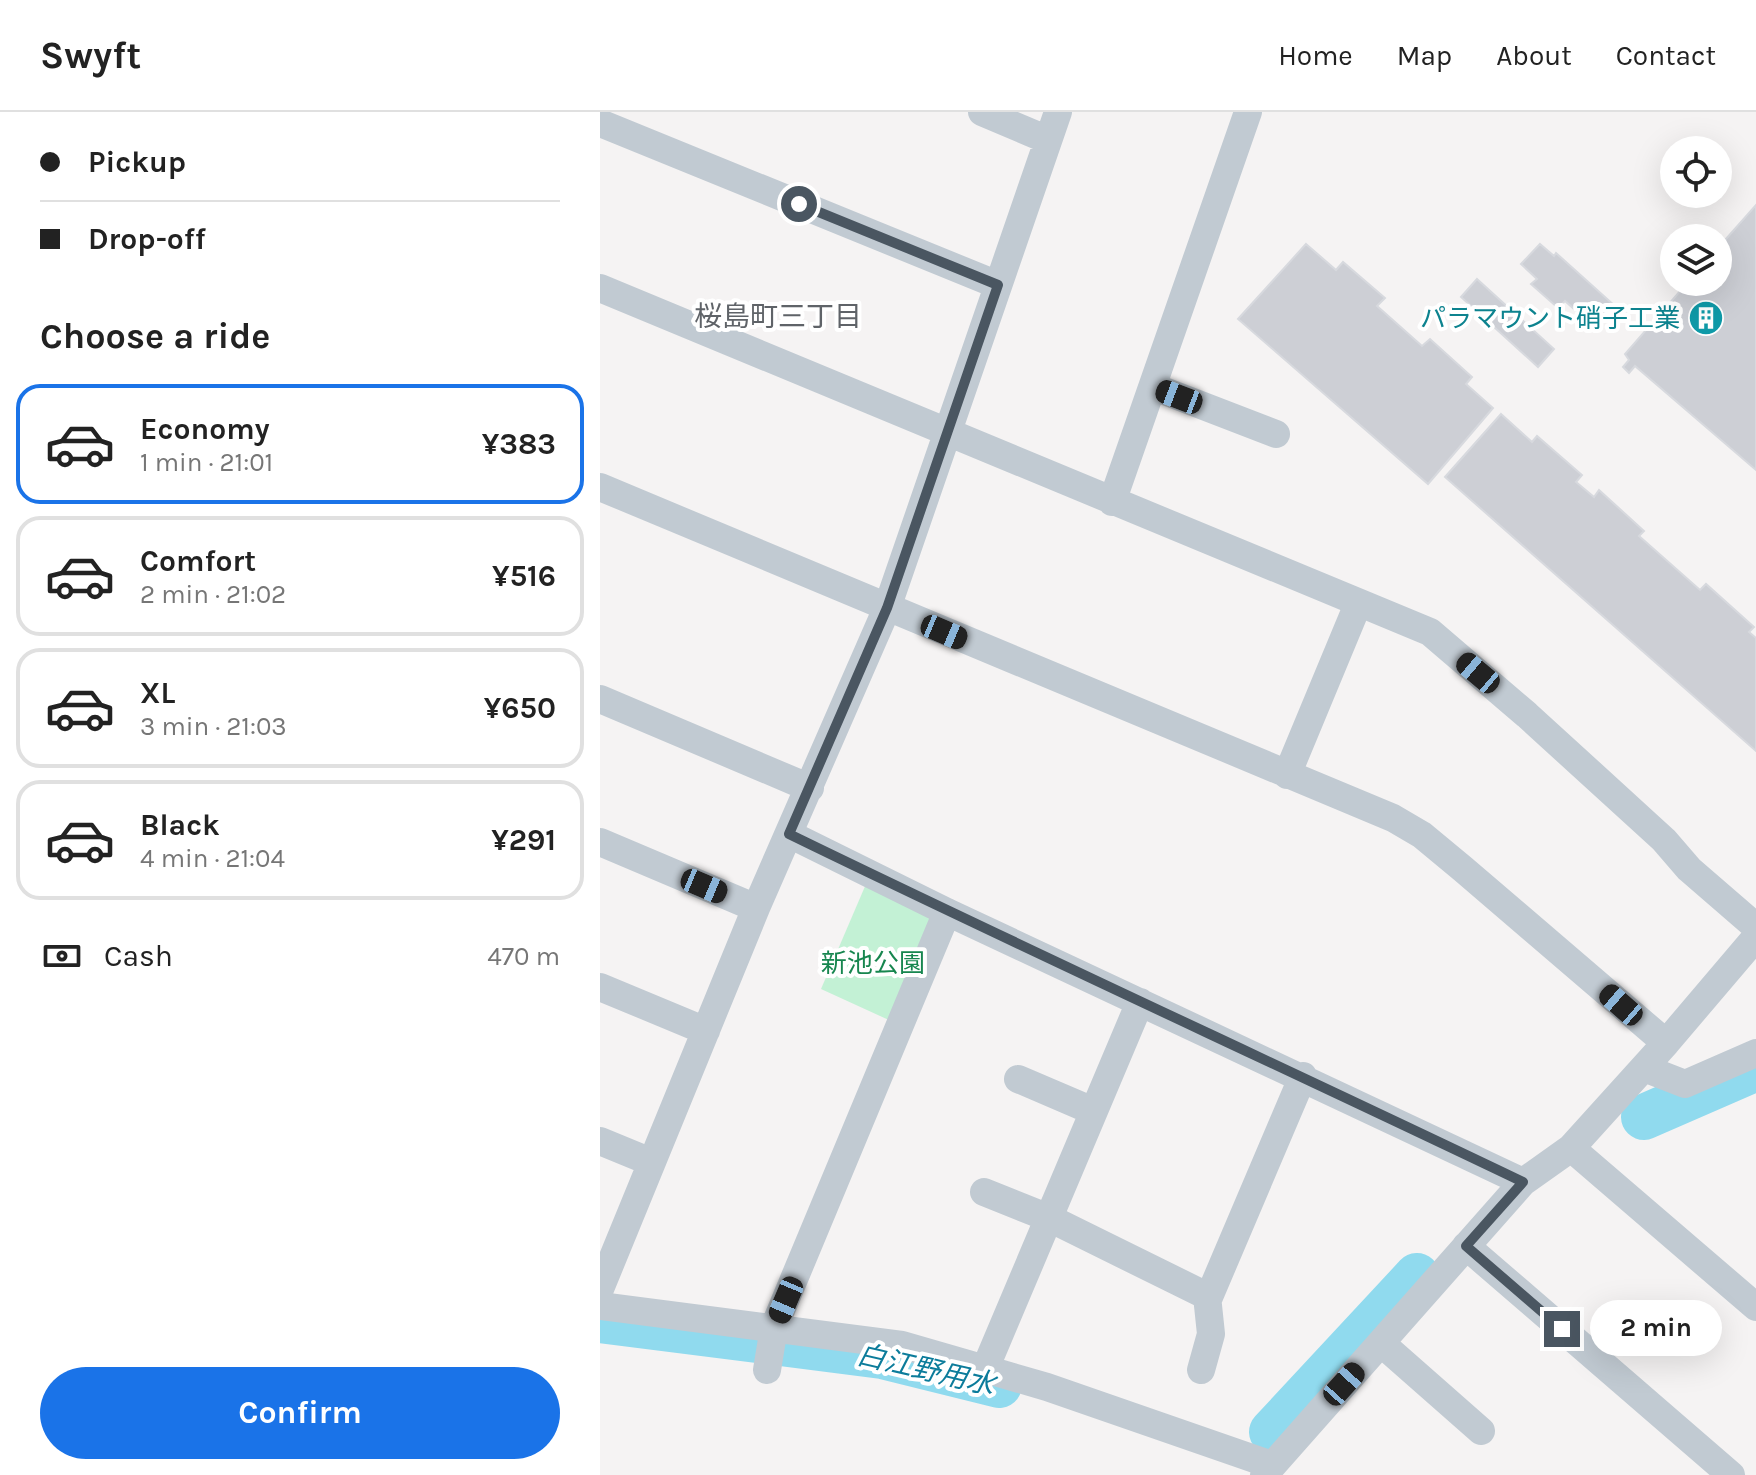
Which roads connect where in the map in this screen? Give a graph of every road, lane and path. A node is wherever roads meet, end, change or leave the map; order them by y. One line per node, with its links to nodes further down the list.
1 (982, 112): 5 (street)
2 (1058, 112): 5 (street)
3 (1248, 112): 8 (street)
4 (600, 123): 6 (street)
5 (1048, 140): 6 (street)
6 (998, 285): 9 (street)
7 (600, 288): 9 (street)
8 (1154, 387): 10 (street); 12 (street)
9 (947, 433): 12 (street); 14 (street)
10 (1276, 434)
11 (600, 487): 14 (street)
12 (1112, 502): 13 (street)
13 (1358, 604): 16 (street); 22 (street)
14 (887, 608): 16 (street); 17 (street)
15 (600, 699): 17 (street)
16 (1287, 775): 27 (street)
17 (810, 788): 18 (street)
18 (789, 834): 20 (street); 21 (street)
19 (600, 842): 20 (street)
20 (756, 908): 26 (street)
21 (947, 912): 25 (street); 44 (street)
22 (1756, 927)
23 (1756, 937): 27 (street)
24 (600, 987): 26 (street)
25 (1140, 1002): 30 (street); 32 (street)
26 (706, 1031): 35 (street)
27 (1666, 1043): 29 (street)
28 (1756, 1053): 29 (street)
29 (1644, 1068): 34 (street)
30 (1303, 1076): 36 (street); 41 (street)
31 (1018, 1079): 32 (street)
32 (1093, 1111): 38 (street)
33 (600, 1141): 35 (street)
34 (1571, 1148): 36 (street); 43 (street)
35 (651, 1162): 40 (street)
36 (1523, 1182): 39 (street)
37 (984, 1192): 38 (street)
38 (1049, 1218): 41 (street); 46 (street)
39 (1466, 1246): 45 (street); 51 (street)
40 (600, 1289)
41 (1207, 1296): 48 (street)
42 (600, 1306): 44 (street)
43 (1756, 1307)
44 (774, 1330): 46 (street); 47 (street)
45 (1381, 1343): 49 (street); 50 (street)
46 (985, 1369): 50 (street)
47 (767, 1370)
48 (1201, 1370)
49 (1481, 1431)
50 (1268, 1470)
51 (1731, 1475)

